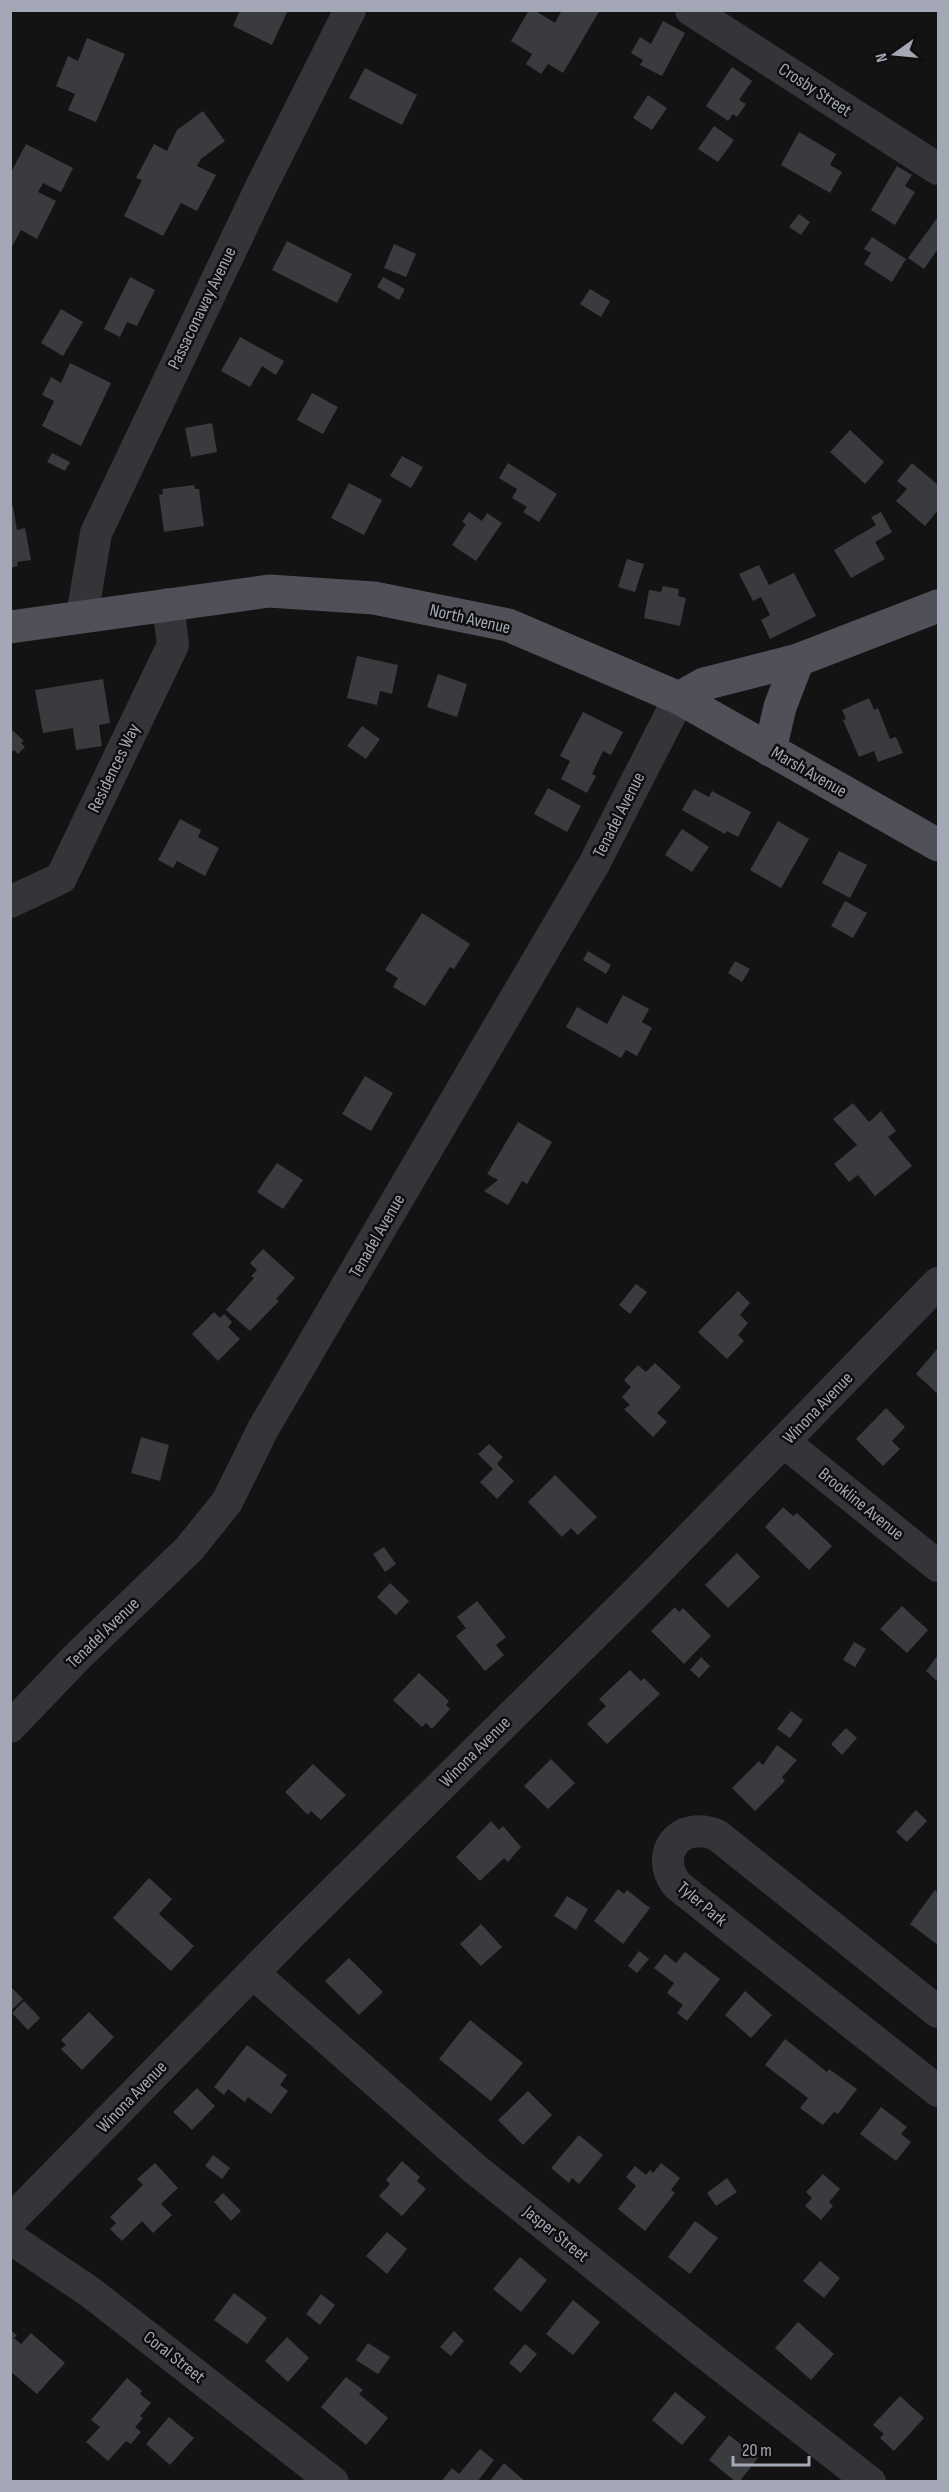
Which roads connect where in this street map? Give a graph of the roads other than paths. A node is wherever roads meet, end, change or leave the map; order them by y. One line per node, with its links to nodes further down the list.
1 (350, 10): 6 (street, Passaconaway Avenue)
2 (691, 10): 3 (street, Crosby Street)
3 (939, 169)
4 (168, 604): 6 (main road, North Avenue); 9 (main road, North Avenue); 12 (street, Residences Way)
5 (939, 606): 8 (main road)
6 (82, 616): 7 (main road, North Avenue)
7 (10, 627)
8 (798, 660): 9 (main road); 10 (main road)
9 (680, 698): 10 (main road, Marsh Avenue); 16 (street, Tenadel Avenue)
10 (770, 750): 11 (main road, Marsh Avenue)
11 (939, 845)
12 (10, 902)
13 (939, 1283): 14 (street, Winona Avenue)
14 (784, 1442): 15 (street, Brookline Avenue); 17 (street, Winona Avenue)
15 (939, 1566)
16 (10, 1727)
17 (253, 1973): 20 (street, Winona Avenue); 23 (street, Jasper Street)
18 (939, 2013): 19 (street, Tyler Park)
19 (939, 2091)
20 (10, 2221)
21 (10, 2238): 22 (street, Coral Street)
22 (333, 2481)
23 (870, 2481)

